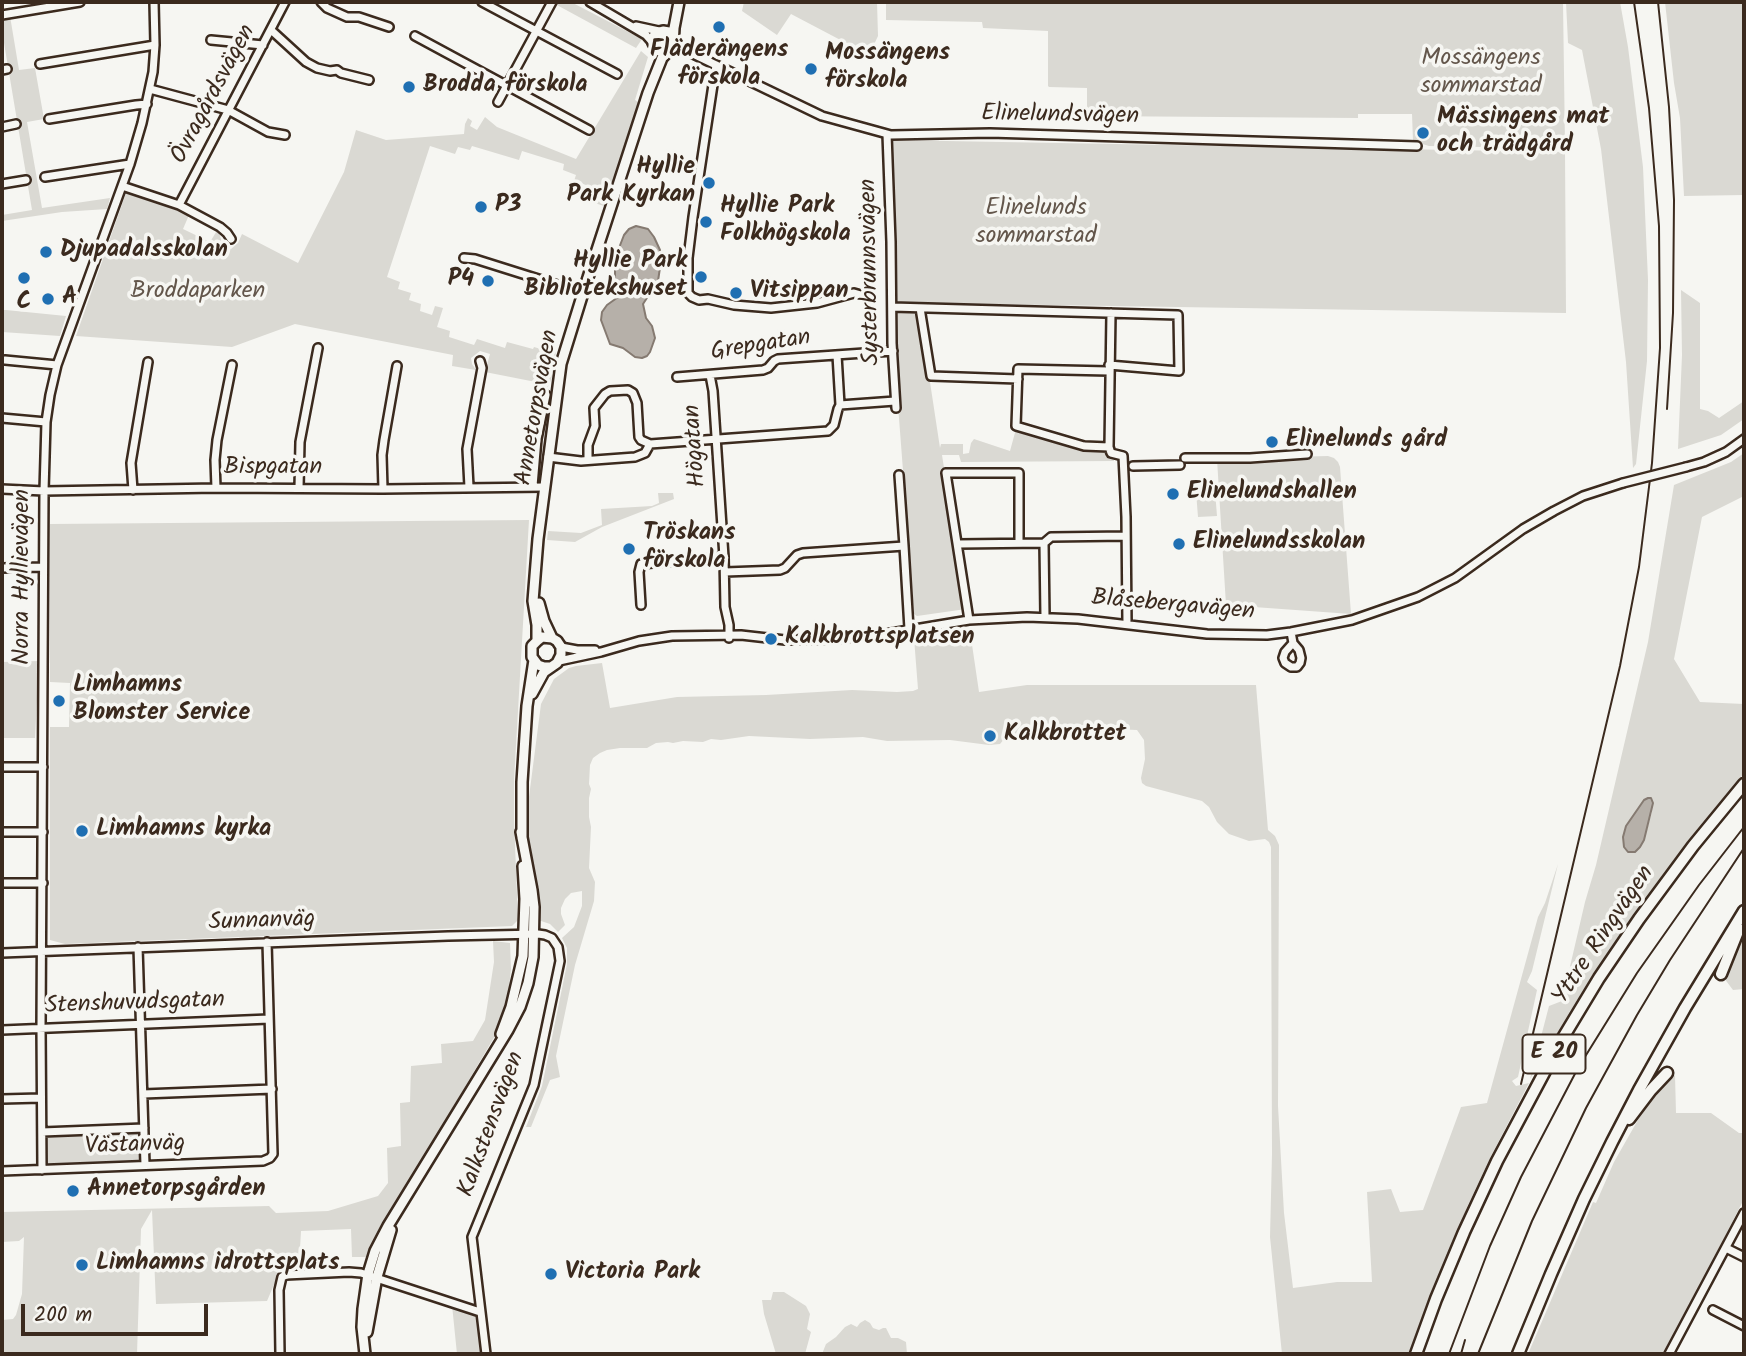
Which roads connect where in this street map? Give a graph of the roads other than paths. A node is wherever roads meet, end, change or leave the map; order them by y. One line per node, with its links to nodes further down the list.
1 (80, 2): 9 (street)
2 (154, 2): 17 (street, Norra Hyllievägen)
3 (284, 2): 12 (street, Övragårdsvägen)
4 (321, 2): 11 (street)
5 (482, 2): 13 (street)
6 (552, 2): 13 (street)
7 (590, 2): 10 (street)
8 (678, 2): 14 (main road, Annetorpsvägen); 20 (main road, Annetorpsvägen)
9 (2, 15)
10 (628, 23): 14 (street); 19 (street)
11 (389, 27)
12 (271, 30): 18 (street, Övragårdsvägen); 24 (street)
13 (537, 31): 23 (street); 25 (street)
14 (661, 31): 19 (main road); 20 (main road)
15 (415, 36): 25 (street)
16 (211, 40): 18 (street)
17 (155, 45): 21 (street); 26 (street, Norra Hyllievägen)
18 (263, 45): 30 (street, Övragårdsvägen)
19 (653, 45): 20 (main road); 27 (main road, Annetorpsvägen)
20 (671, 45): 22 (street, Elinelundsvägen); 27 (main road, Annetorpsvägen)
21 (40, 64)
22 (716, 65): 35 (street, Elinelundsvägen); 47 (street)
23 (617, 74)
24 (369, 80)
25 (507, 85): 28 (street); 34 (street)
26 (150, 89): 29 (street, Norra Hyllievägen); 30 (street)
27 (648, 93): 46 (main road, Annetorpsvägen)
28 (498, 102)
29 (146, 104): 31 (street); 38 (street, Norra Hyllievägen)
30 (228, 110): 36 (street); 43 (street, Övragårdsvägen)
31 (49, 119)
32 (16, 124): 33 (street)
33 (2, 127)
34 (589, 130)
35 (887, 134): 37 (street, Elinelundsvägen); 48 (street, Systerbrunnsvägen)
36 (285, 135)
37 (1417, 146)
38 (130, 164): 39 (street); 42 (street, Norra Hyllievägen)
39 (45, 177)
40 (26, 180): 41 (street)
41 (2, 184)
42 (122, 186): 43 (street); 57 (street, Norra Hyllievägen)
43 (179, 205): 44 (street)
44 (231, 239)
45 (464, 258): 46 (street)
46 (583, 293): 73 (main road, Annetorpsvägen)
47 (861, 295)
48 (892, 307): 49 (street); 52 (street, Systerbrunnsvägen)
49 (920, 308): 50 (street); 63 (street)
50 (1111, 313): 60 (street); 60 (street)
51 (318, 348): 81 (street)
52 (893, 351): 53 (street, Grepgatan); 65 (street, Systerbrunnsvägen)
53 (837, 355): 61 (street, Grepgatan); 65 (street)
54 (5, 360): 57 (street)
55 (480, 361): 78 (street)
56 (148, 362): 84 (street)
57 (57, 365): 67 (street, Norra Hyllievägen)
58 (232, 365): 80 (street)
59 (397, 366): 83 (street)
60 (1109, 368): 63 (street); 71 (street)
61 (710, 375): 62 (street, Grepgatan); 68 (street, Högatan)
62 (677, 377)
63 (1018, 379): 71 (street)
64 (546, 395): 77 (street, Annetorpsvägen)
65 (841, 405): 68 (street)
66 (2, 418): 67 (street)
67 (46, 422): 85 (street, Norra Hyllievägen)
68 (716, 439): 70 (street); 91 (street, Högatan)
69 (1744, 439): 101 (street, Blåsebergavägen, bridge)
70 (650, 444): 74 (street); 74 (street)
71 (1109, 447): 86 (street)
72 (1307, 454): 75 (street)
73 (548, 457): 74 (street); 79 (main road, Annetorpsvägen)
74 (588, 460)
75 (1133, 466)
76 (900, 475): 90 (street)
77 (533, 486): 78 (street, Bispgatan); 79 (street, Bispgatan)
78 (469, 487): 83 (street, Bispgatan)
79 (545, 487): 95 (main road, Annetorpsvägen)
80 (216, 488): 81 (street, Bispgatan); 84 (street, Bispgatan)
81 (299, 488): 83 (street, Bispgatan)
82 (2, 489): 85 (street, Bispgatan)
83 (383, 489)
84 (133, 490): 85 (street, Bispgatan)
85 (44, 491): 92 (street, Norra Hyllievägen)
86 (1126, 536): 88 (street); 99 (street)
87 (1019, 543): 88 (street); 89 (street); 89 (street)
88 (1044, 543): 97 (street)
89 (958, 544): 98 (street)
90 (905, 545): 94 (street); 100 (street)
91 (724, 557): 94 (street, Högatan); 96 (street)
92 (43, 567): 93 (street); 113 (street, Norra Hyllievägen)
93 (2, 568)
94 (725, 572): 102 (street, Högatan)
95 (535, 573): 103 (main road, Annetorpsvägen); 104 (main road, Annetorpsvägen)
96 (641, 605)
97 (1045, 617): 98 (street, Blåsebergavägen); 99 (street, Blåsebergavägen)
98 (969, 620): 100 (street, Blåsebergavägen)
99 (1127, 624): 101 (street, Blåsebergavägen)
100 (909, 629): 102 (street, Blåsebergavägen)
101 (1291, 632): 105 (street)
102 (729, 637): 107 (street, Blåsebergavägen)
103 (552, 638): 104 (main road); 106 (main road)
104 (537, 640): 108 (main road)
105 (1293, 643)
106 (561, 647): 107 (street, Blåsebergavägen); 109 (main road)
107 (610, 649): 109 (street, Blåsebergavägen)
108 (534, 660): 110 (main road); 111 (main road)
109 (559, 661): 110 (main road)
110 (550, 667): 111 (main road)
111 (527, 706): 121 (main road)
112 (2, 766): 113 (street)
113 (43, 767): 116 (street, Norra Hyllievägen)
114 (1744, 783): 152 (highway, Yttre Ringvägen / E 20)
115 (2, 832): 116 (street)
116 (43, 832): 118 (street, Norra Hyllievägen)
117 (2, 883): 118 (street)
118 (43, 883): 124 (street, Norra Hyllievägen)
119 (1744, 911): 138 (highway)
120 (1744, 918): 126 (highway)
121 (529, 934): 122 (street, Sunnanväg); 145 (main road); 147 (street, Kalkstensvägen)
122 (267, 943): 123 (street, Sunnanväg); 127 (street)
123 (138, 947): 124 (street, Sunnanväg); 128 (street)
124 (42, 951): 125 (street, Sunnanväg); 129 (street, Norra Hyllievägen)
125 (2, 953)
126 (1721, 974)
127 (269, 1019): 128 (street, Stenshuvudsgatan); 132 (street)
128 (141, 1024): 129 (street, Stenshuvudsgatan); 133 (street)
129 (41, 1028): 130 (street, Stenshuvudsgatan); 134 (street, Norra Hyllievägen)
130 (2, 1030)
131 (1667, 1073): 138 (highway)
132 (271, 1089): 133 (street); 139 (street, Västanväg)
133 (143, 1094): 136 (street)
134 (41, 1098): 135 (street); 137 (street, Norra Hyllievägen)
135 (2, 1099)
136 (144, 1128): 137 (street); 139 (street)
137 (41, 1132): 140 (street, Norra Hyllievägen)
138 (1612, 1142): 153 (highway)
139 (145, 1165): 140 (street, Västanväg)
140 (42, 1170): 141 (street, Västanväg)
141 (2, 1171)
142 (1744, 1213): 143 (street)
143 (1726, 1248): 144 (street); 154 (street)
144 (1744, 1257)
145 (372, 1276): 147 (street); 149 (main road); 150 (street)
146 (1713, 1310): 148 (street)
147 (480, 1312): 151 (street, Kalkstensvägen)
148 (1744, 1326)
149 (365, 1353)
150 (280, 1354)
151 (486, 1354)
152 (1416, 1354)
153 (1518, 1354)
154 (1670, 1354)

